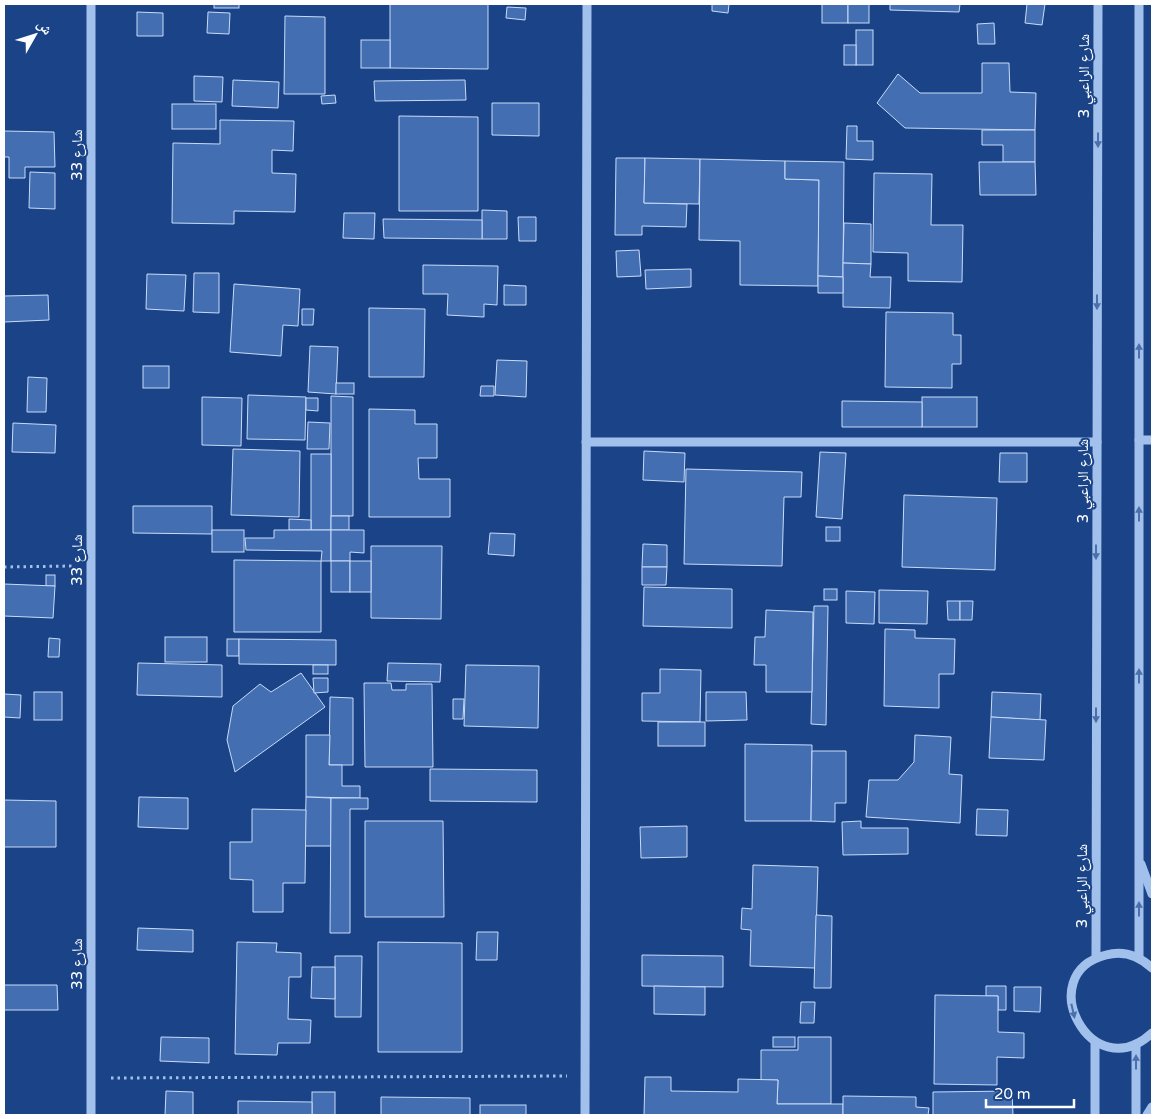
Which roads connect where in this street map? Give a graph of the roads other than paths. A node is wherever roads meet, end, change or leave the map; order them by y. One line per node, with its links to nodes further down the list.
1 (90, 4): 18 (street, شارع 33)
2 (587, 4): 7 (street)
3 (1098, 4): 8 (street, شارع الراعبي 3, one-way to 8)
4 (1139, 4): 5 (street, one-way to 4)
5 (1139, 440): 6 (street); 9 (street, one-way to 5)
6 (1152, 440)
7 (586, 442): 8 (street); 19 (street)
8 (1097, 442): 11 (street, شارع الراعبي 3, one-way to 11)
9 (1139, 858): 10 (street); 12 (street, one-way to 9)
10 (1152, 894)
11 (1096, 958): 12 (street); 15 (street, one-way to 15)
12 (1139, 958): 13 (street)
13 (1152, 968)
14 (1152, 1033): 16 (street)
15 (1095, 1042): 16 (street); 20 (street)
16 (1136, 1044): 21 (street, one-way to 16)
17 (1152, 1107): 22 (street)
18 (91, 1115)
19 (585, 1115)
20 (1095, 1115)
21 (1136, 1115)
22 (1147, 1115)

